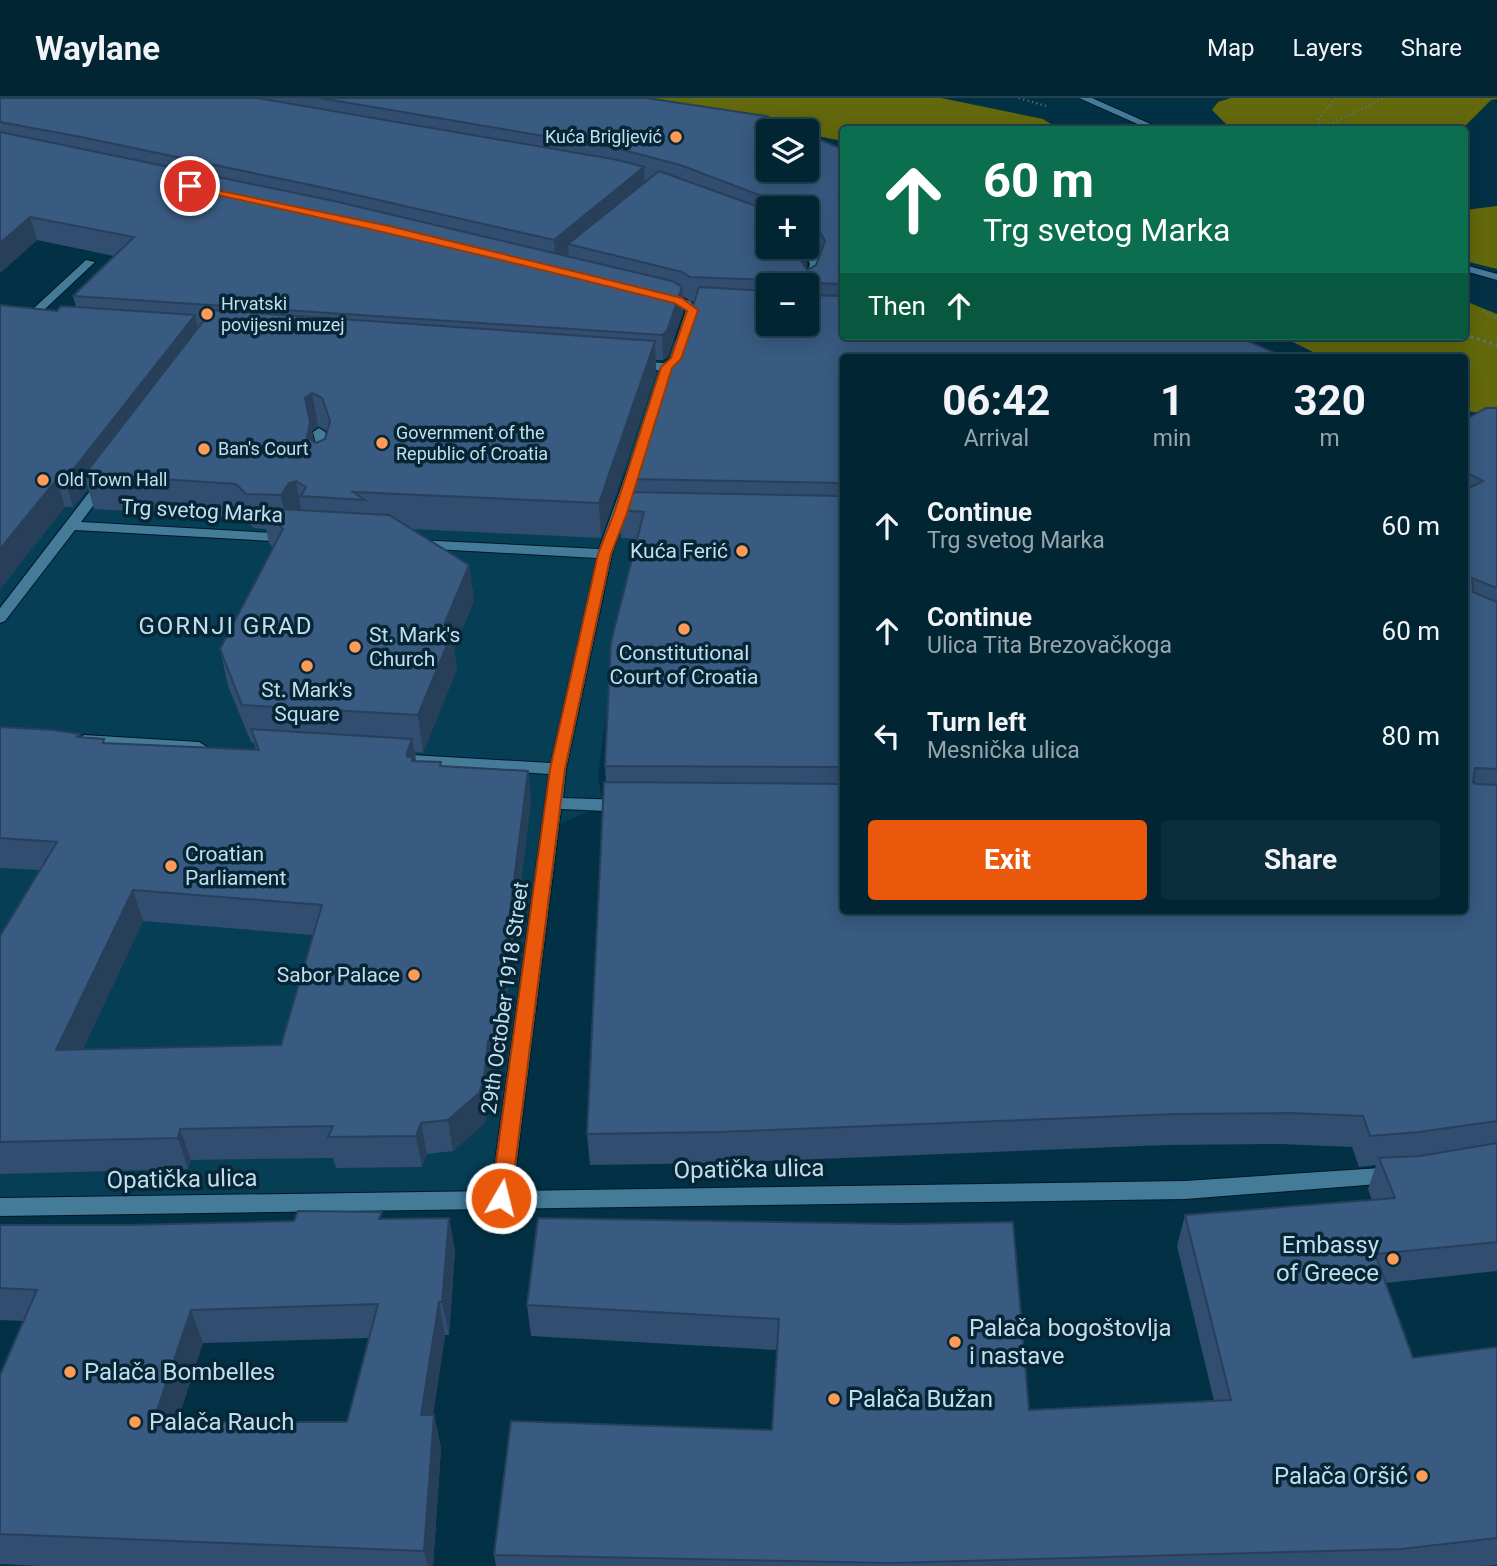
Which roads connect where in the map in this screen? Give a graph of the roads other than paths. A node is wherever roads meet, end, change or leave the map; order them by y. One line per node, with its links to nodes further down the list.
1 (1084, 98): 2 (street)
2 (1150, 126)
3 (90, 262): 7 (street)
4 (1468, 269): 5 (street)
5 (1497, 277)
6 (653, 294): 8 (street)
7 (37, 324)
8 (612, 363)
9 (319, 432): 11 (street)
10 (645, 437): 16 (street)
11 (323, 471)
12 (111, 473): 13 (street)
13 (71, 526): 14 (street, Trg svetog Marka); 17 (street)
14 (300, 534)
15 (401, 544): 16 (street)
16 (604, 554): 21 (street)
17 (3, 611)
18 (70, 740): 19 (street)
19 (223, 749)
20 (376, 758): 21 (street)
21 (558, 769): 22 (street)
22 (555, 803): 23 (street); 25 (street, 29th October 1918 Street)
23 (639, 806)
24 (1420, 1173): 25 (street, Opatička ulica)
25 (501, 1198): 26 (street, Opatička ulica)
26 (0, 1208)

